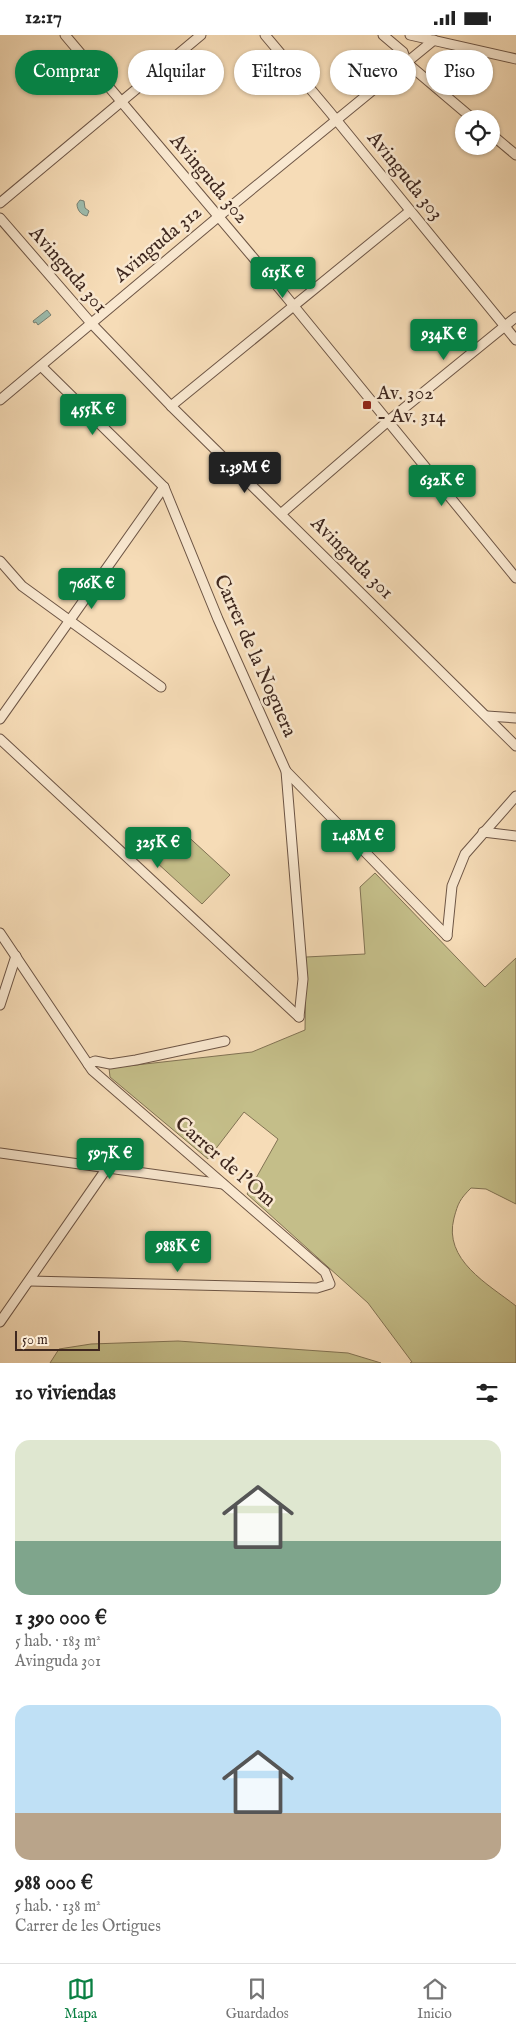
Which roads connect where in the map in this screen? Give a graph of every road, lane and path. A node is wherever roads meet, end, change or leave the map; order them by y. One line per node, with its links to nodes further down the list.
1 (65, 35): 13 (street, Avinguda 302)
2 (201, 35): 13 (street)
3 (266, 35): 15 (street, Avinguda 303)
4 (383, 35): 8 (street)
5 (410, 35): 7 (street)
6 (446, 39): 7 (street); 10 (street)
7 (434, 40): 9 (street, Avinguda 312)
8 (401, 50)
9 (416, 55)
10 (516, 59)
11 (416, 71): 14 (street)
12 (368, 95): 15 (street, Avinguda 312)
13 (121, 101): 18 (street); 20 (street, Avinguda 302)
14 (462, 110)
15 (337, 120): 19 (street, Avinguda 303); 20 (street, Avinguda 312)
16 (500, 142): 17 (street)
17 (516, 155)
18 (0, 203)
19 (410, 211): 22 (street); 25 (street, Avinguda 303)
20 (218, 217): 22 (street, Avinguda 302); 24 (street, Avinguda 312)
21 (0, 218): 24 (street, Avinguda 301)
22 (294, 306): 29 (street); 30 (street, Avinguda 302)
23 (516, 317): 25 (street)
24 (91, 323): 27 (street, Avinguda 312); 29 (street, Avinguda 301)
25 (504, 327): 26 (street, Avinguda 303); 30 (street)
26 (516, 340)
27 (41, 366): 28 (street, Avinguda 312); 31 (street, Carrer de la Noguera)
28 (0, 400)
29 (171, 405): 32 (street, Avinguda 301)
30 (386, 422): 32 (street); 34 (street, Avinguda 302)
31 (164, 487): 35 (street); 42 (street, Carrer de la Noguera)
32 (282, 513): 37 (street, Avinguda 301)
33 (0, 561): 35 (street)
34 (516, 578)
35 (69, 621): 36 (street); 39 (street)
36 (161, 687)
37 (487, 716): 38 (street); 41 (street, Avinguda 301)
38 (516, 718)
39 (0, 719)
40 (0, 739): 42 (street, Carrer de la Noguera)
41 (516, 746)
42 (286, 771): 44 (street)
43 (516, 796): 44 (street)
44 (483, 832): 45 (street)
45 (516, 836)
46 (0, 933): 47 (street, Carrer de l'Om)
47 (16, 956): 48 (street); 50 (street, Carrer de l'Om)
48 (0, 1005)
49 (224, 1041): 50 (street)
50 (90, 1067): 53 (street, Carrer de l'Om)
51 (0, 1153): 52 (street)
52 (107, 1168): 53 (street); 54 (street)
53 (223, 1184): 54 (street, Carrer de l'Om)
54 (30, 1281): 55 (street)
55 (0, 1322)

